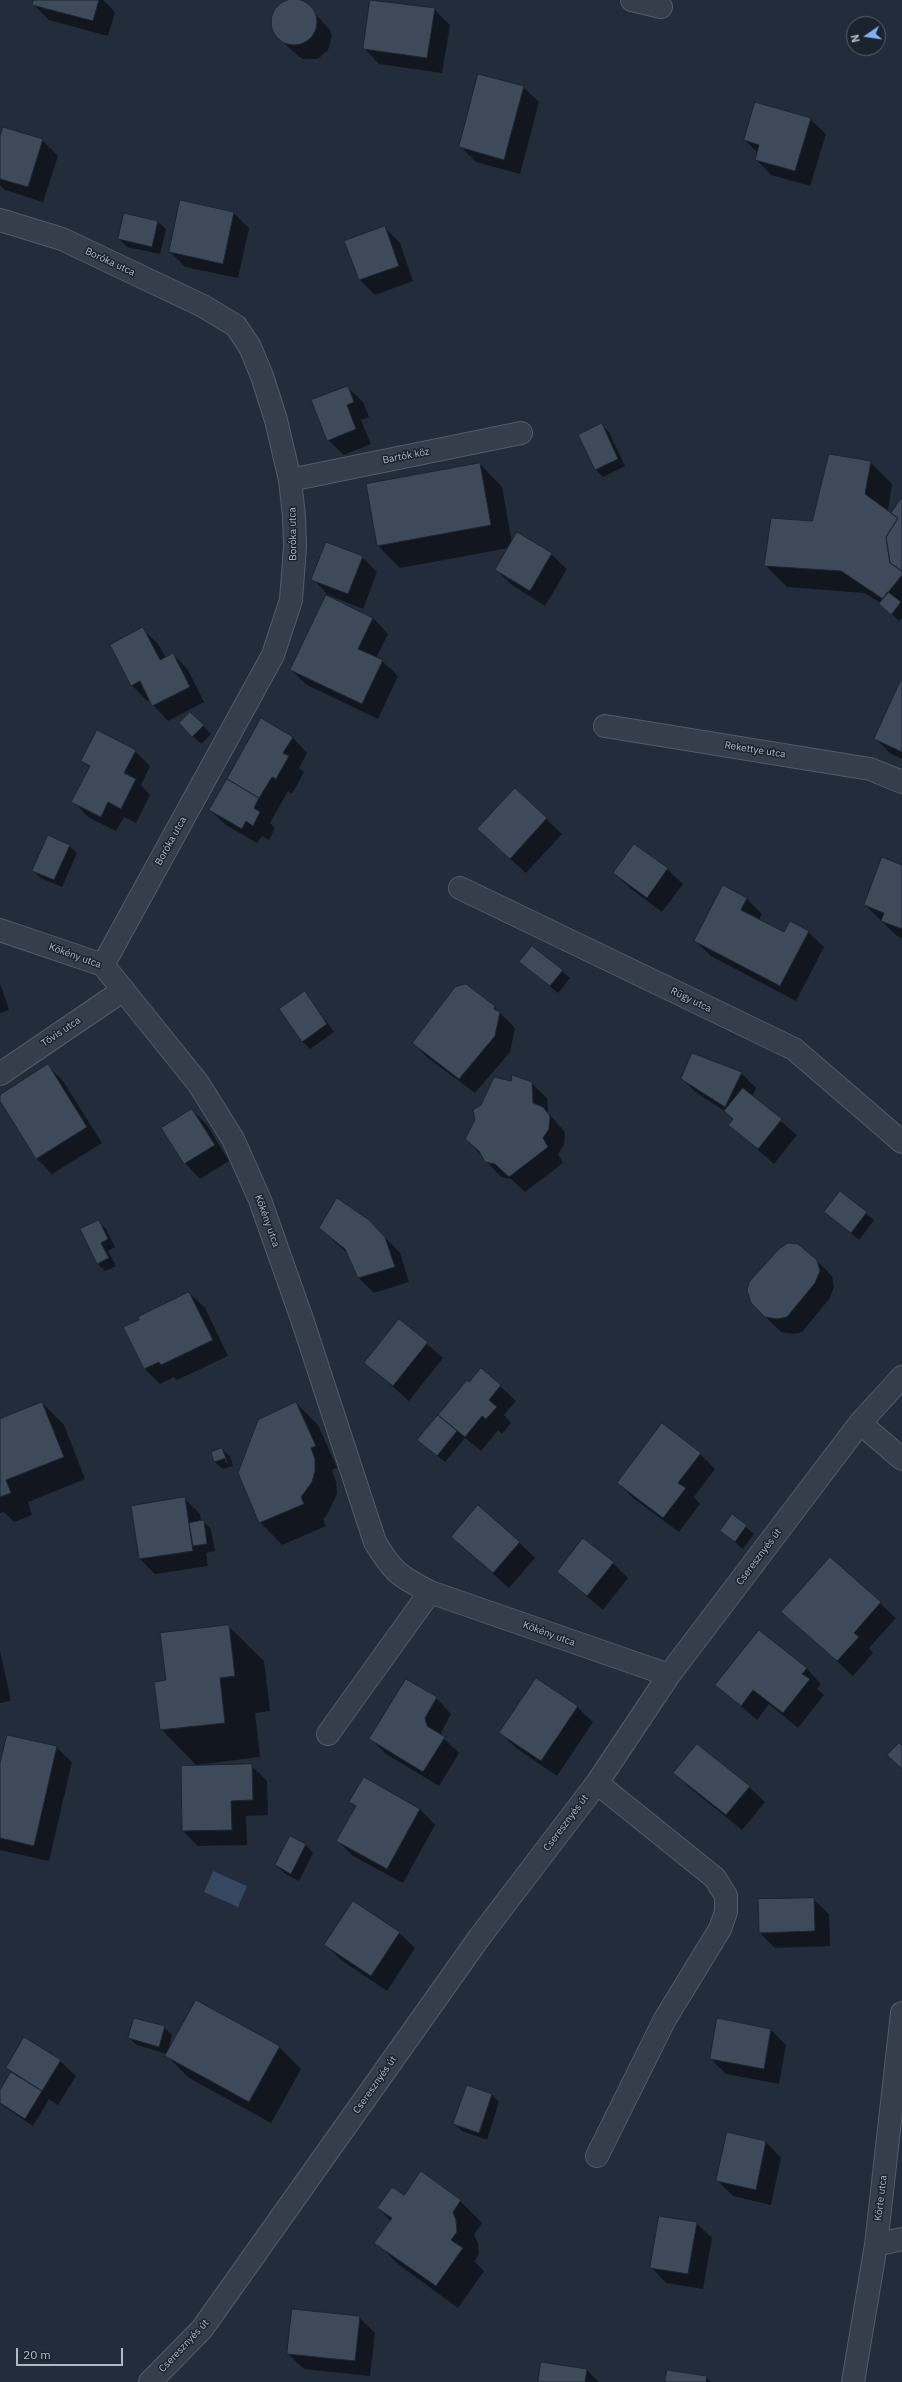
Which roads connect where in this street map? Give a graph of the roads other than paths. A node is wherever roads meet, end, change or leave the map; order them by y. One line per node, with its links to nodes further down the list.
1 (632, 0): 2 (street)
2 (661, 7)
3 (0, 220): 5 (street, Boróka utca)
4 (521, 433): 5 (street, Bartók köz)
5 (290, 480): 10 (street, Boróka utca)
6 (605, 726): 7 (street, Rekettye utca)
7 (902, 782)
8 (460, 888): 13 (street, Rügy utca)
9 (0, 930): 10 (street, Kökény utca)
10 (103, 965): 11 (street, Kökény utca)
11 (122, 991): 12 (street, Tövis utca); 17 (street, Kökény utca)
12 (0, 1074)
13 (902, 1142)
14 (902, 1377): 15 (street, Cseresznyés út)
15 (860, 1423): 16 (street); 18 (street, Cseresznyés út)
16 (902, 1459)
17 (430, 1592): 18 (street, Kökény utca); 19 (street)
18 (669, 1675): 20 (street, Cseresznyés út)
19 (328, 1734)
20 (596, 1783): 22 (street); 25 (street, Cseresznyés út)
21 (902, 2013): 24 (street, Körte utca)
22 (597, 2156)
23 (902, 2239): 24 (street)
24 (876, 2245): 26 (street, Körte utca)
25 (150, 2382)
26 (853, 2382)

